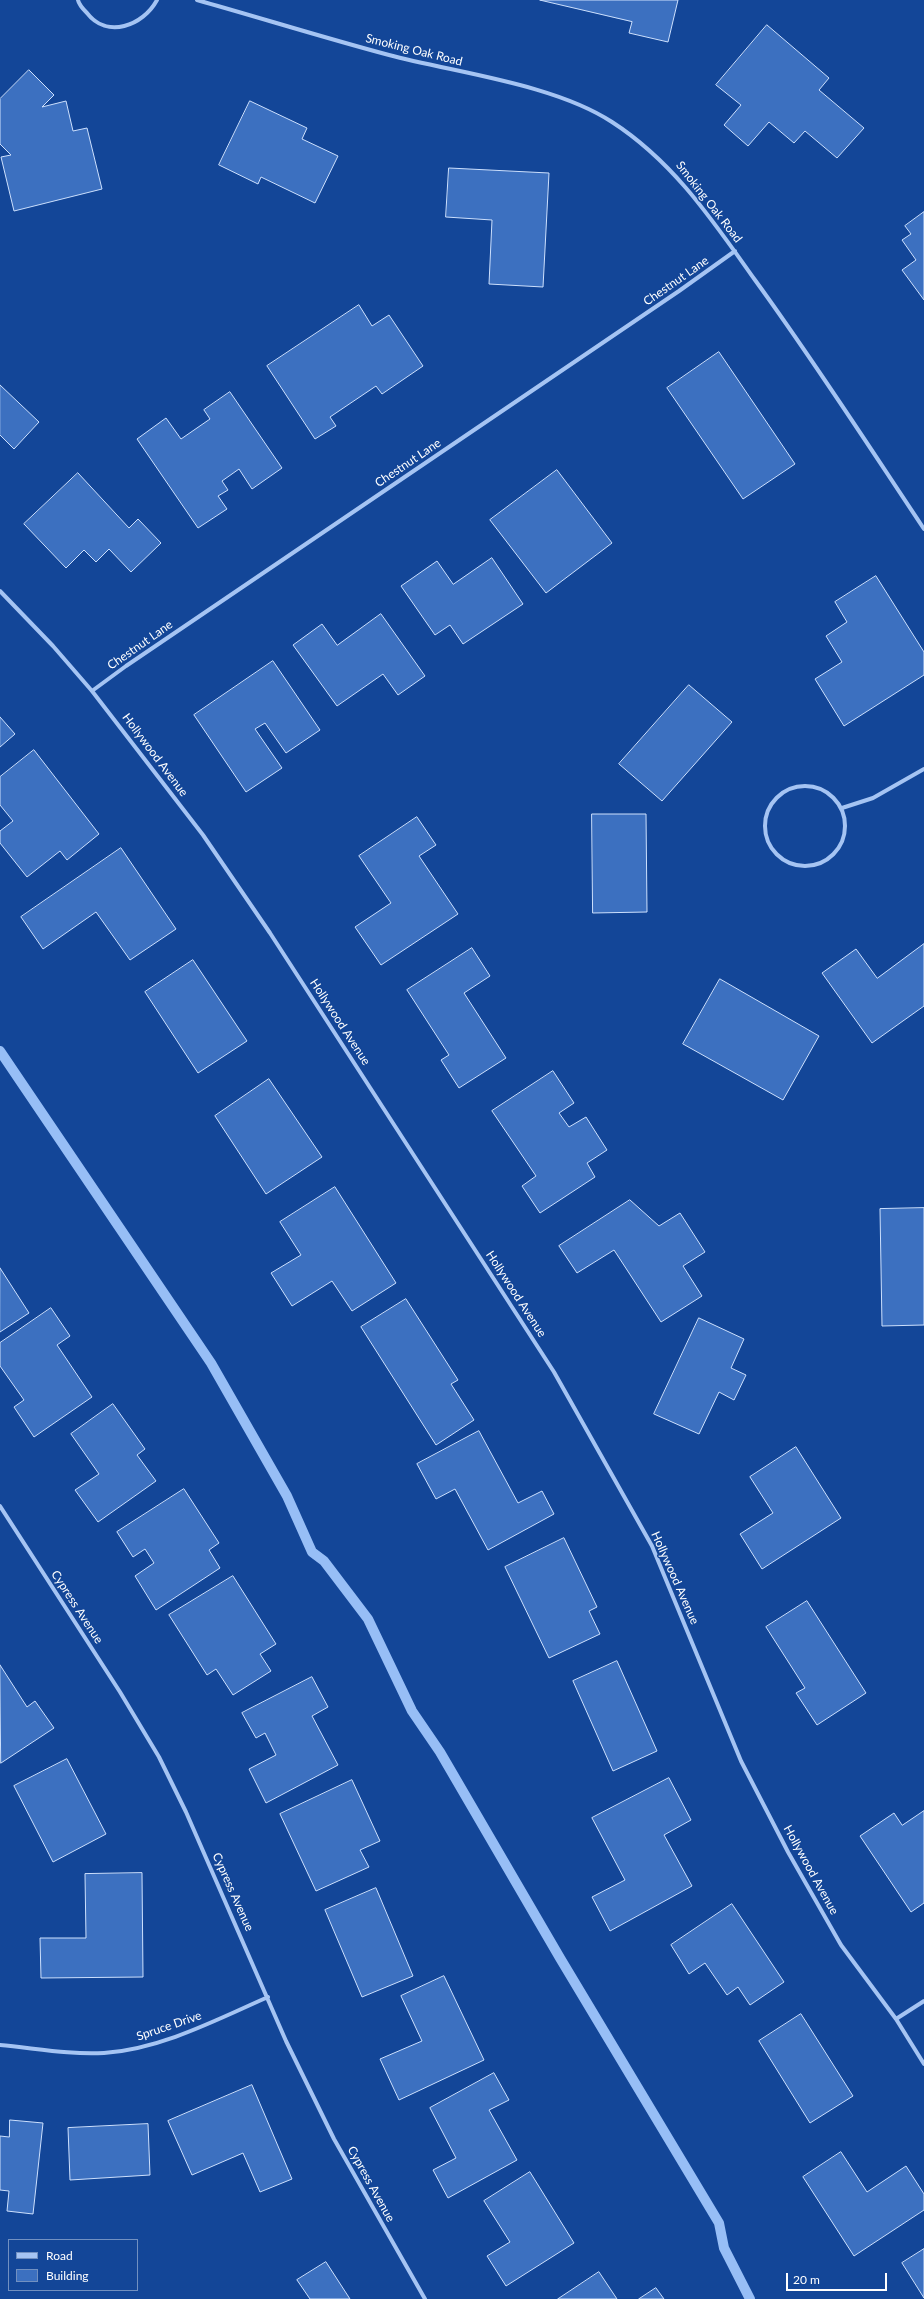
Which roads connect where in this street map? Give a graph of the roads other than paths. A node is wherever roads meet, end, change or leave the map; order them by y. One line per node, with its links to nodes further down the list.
1 (78, 0): 2 (street)
2 (157, 0)
3 (197, 0): 4 (street, Smoking Oak Road)
4 (735, 251): 5 (street, Smoking Oak Road); 7 (street, Chestnut Lane)
5 (924, 528)
6 (0, 591): 7 (street, Hollywood Avenue)
7 (92, 691): 13 (street, Hollywood Avenue)
8 (924, 769): 9 (street)
9 (842, 808): 9 (street)
10 (0, 1506): 11 (street, Cypress Avenue)
11 (268, 1997): 14 (street, Spruce Drive); 16 (street, Cypress Avenue)
12 (924, 2001): 13 (street)
13 (896, 2020): 15 (street, Hollywood Avenue)
14 (0, 2045)
15 (924, 2064)
16 (425, 2299)

